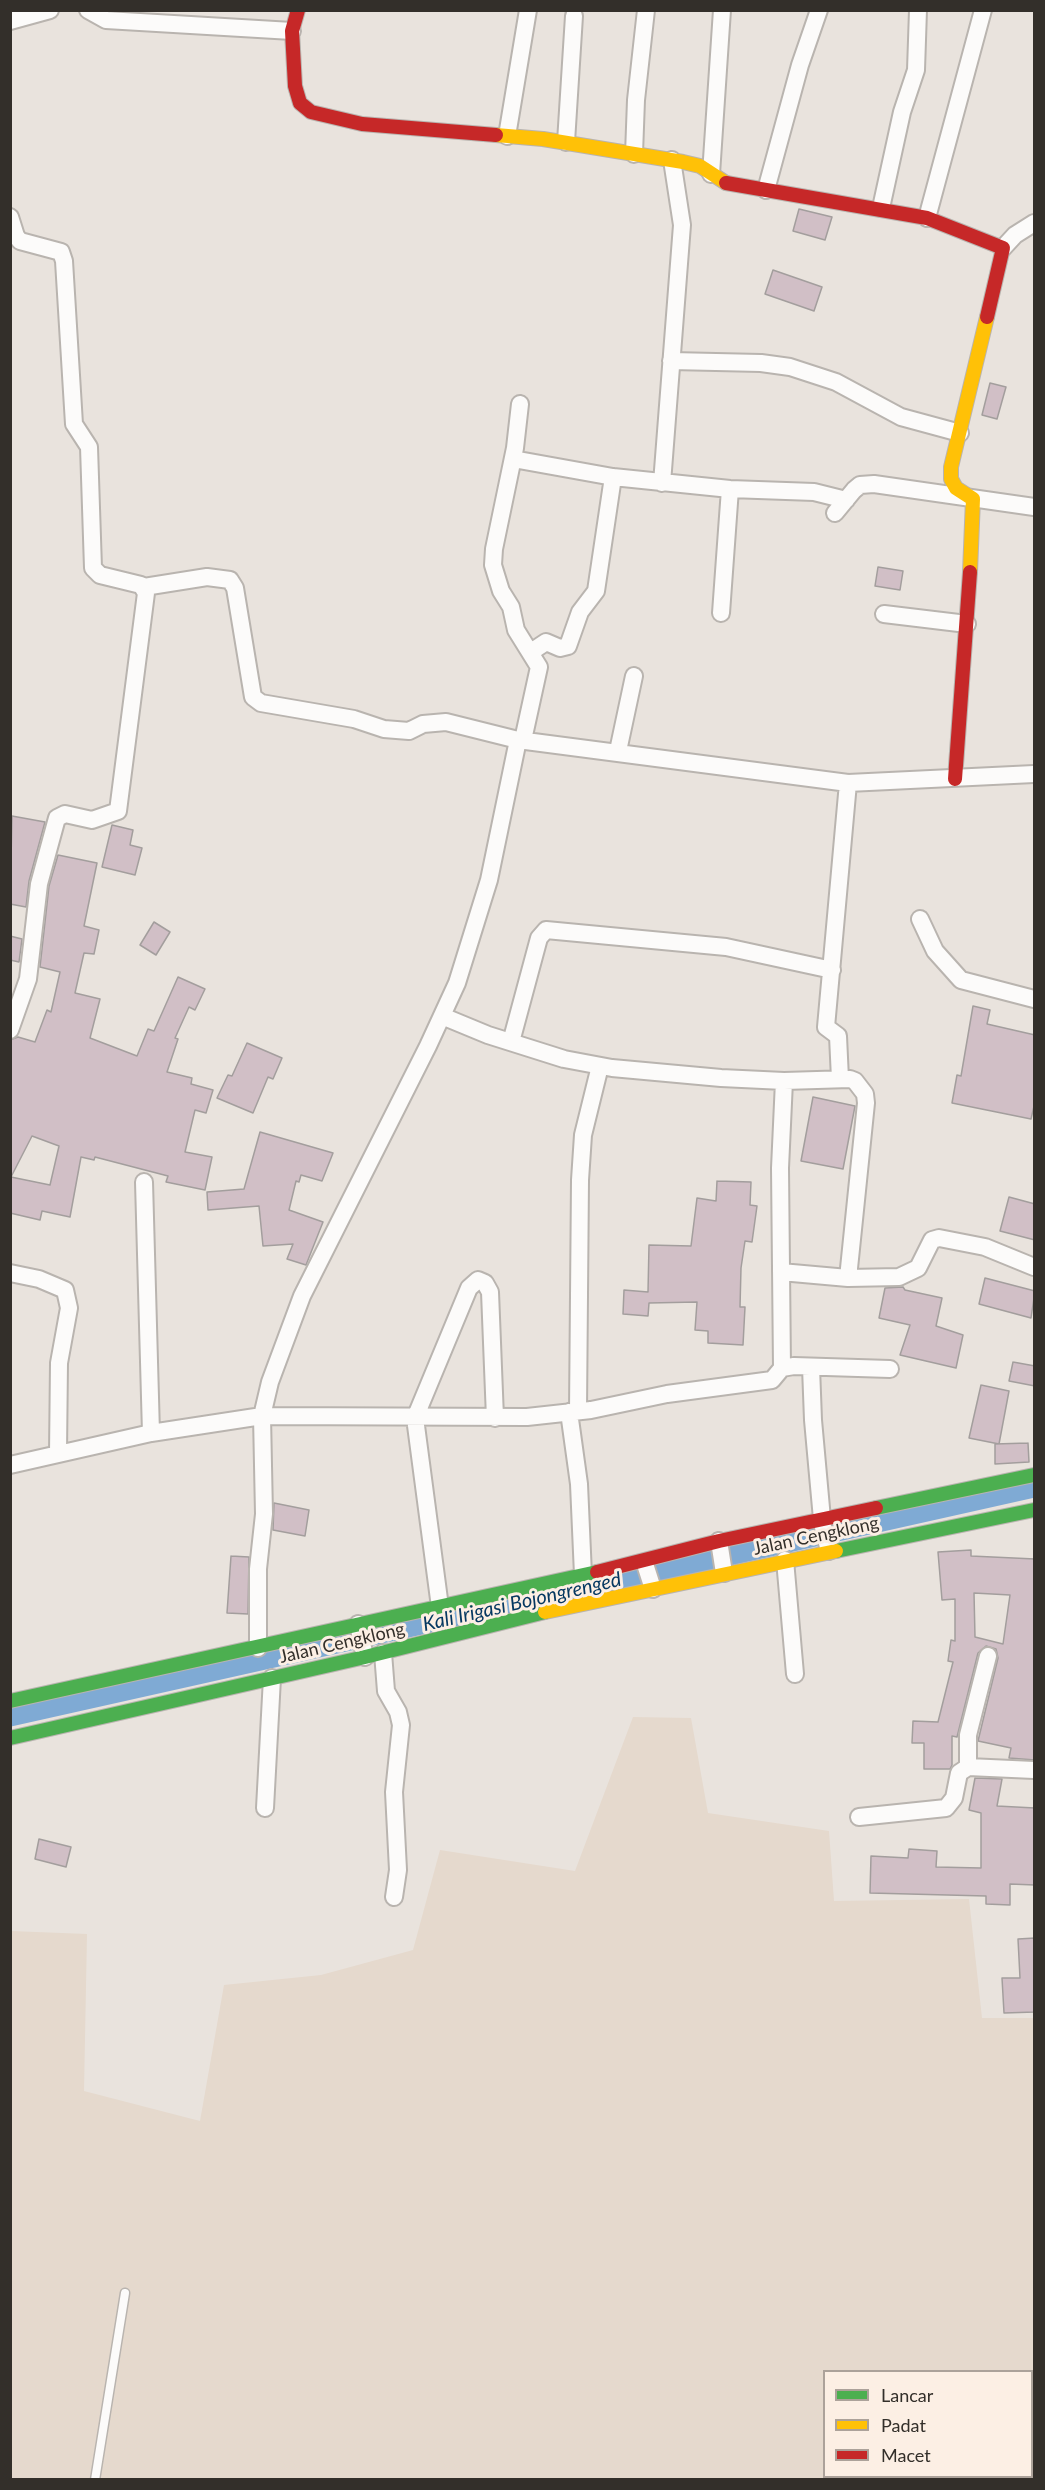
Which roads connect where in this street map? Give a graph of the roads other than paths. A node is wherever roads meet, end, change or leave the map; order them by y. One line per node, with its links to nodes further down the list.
1 (50, 10): 11 (street)
2 (88, 10): 12 (street)
3 (298, 10): 12 (street)
4 (528, 10): 13 (street)
5 (646, 10): 15 (street)
6 (722, 10): 17 (street)
7 (819, 10): 18 (street)
8 (918, 10): 19 (street)
9 (983, 10): 21 (street)
10 (574, 16): 14 (street)
11 (10, 21)
12 (292, 31): 13 (street)
13 (507, 136): 14 (street)
14 (566, 142): 15 (street)
15 (634, 154): 16 (street)
16 (672, 160): 17 (street); 24 (street)
17 (711, 174): 18 (street)
18 (766, 190): 19 (street)
19 (881, 208): 21 (street)
20 (10, 217): 35 (street)
21 (927, 218): 23 (street)
22 (1035, 222): 23 (street)
23 (1003, 248): 26 (street)
24 (671, 361): 26 (street); 29 (street)
25 (520, 404): 27 (street)
26 (960, 433): 31 (street)
27 (513, 459): 28 (street); 39 (street)
28 (613, 477): 29 (street); 39 (street)
29 (662, 483): 30 (street)
30 (730, 489): 32 (street); 36 (street)
31 (973, 499): 32 (street); 33 (street); 38 (street)
32 (846, 500): 34 (street)
33 (1035, 507)
34 (835, 513)
35 (144, 587): 41 (street); 50 (street)
36 (721, 613)
37 (884, 614): 38 (street)
38 (967, 624): 44 (street)
39 (531, 652): 41 (street)
40 (634, 676): 42 (street)
41 (520, 740): 42 (street); 49 (street)
42 (618, 752): 45 (street)
43 (1035, 774): 44 (street)
44 (955, 779): 45 (street)
45 (848, 783): 47 (street)
46 (920, 919): 48 (street)
47 (832, 970): 51 (street); 53 (street)
48 (1035, 999)
49 (442, 1016): 51 (street); 64 (street)
50 (10, 1030)
51 (511, 1042): 52 (street)
52 (600, 1066): 54 (street); 63 (street)
53 (840, 1079): 54 (street); 59 (street)
54 (784, 1081): 57 (street)
55 (144, 1182): 67 (street)
56 (1035, 1267): 59 (street)
57 (781, 1272): 59 (street); 61 (street)
58 (10, 1273): 68 (street)
59 (848, 1278)
60 (811, 1367): 61 (street); 62 (street); 72 (street)
61 (782, 1368): 63 (street)
62 (890, 1369)
63 (573, 1412): 66 (street); 78 (street)
64 (262, 1416): 65 (street); 67 (street); 83 (street)
65 (416, 1418): 66 (street); 66 (street); 81 (street)
66 (495, 1418)
67 (151, 1433): 68 (street)
68 (58, 1453): 69 (street)
69 (10, 1465)
70 (1035, 1475): 72 (street)
71 (1035, 1510): 74 (street, Jalan Cengklong)
72 (822, 1521): 73 (street); 74 (street)
73 (719, 1544): 76 (street); 77 (street)
74 (828, 1547): 75 (street, Jalan Cengklong)
75 (785, 1560): 77 (street, Jalan Cengklong); 86 (street)
76 (645, 1562): 78 (street); 79 (street)
77 (724, 1570): 79 (street, Jalan Cengklong)
78 (576, 1578): 80 (street); 81 (street)
79 (652, 1586): 80 (street, Jalan Cengklong)
80 (577, 1602): 84 (street, Jalan Cengklong)
81 (440, 1606): 82 (street)
82 (362, 1639): 83 (street); 84 (street, Jalan Cengklong); 87 (street, Jalan Cengklong)
83 (258, 1648): 88 (street)
84 (383, 1653): 94 (street)
85 (988, 1656): 90 (street)
86 (795, 1674)
87 (272, 1678): 89 (street, Jalan Cengklong); 92 (street)
88 (10, 1701)
89 (10, 1738)
90 (968, 1767): 91 (street); 93 (street)
91 (1035, 1770)
92 (265, 1809)
93 (859, 1817)
94 (394, 1897)
95 (125, 2293): 96 (lane)
96 (94, 2480)

